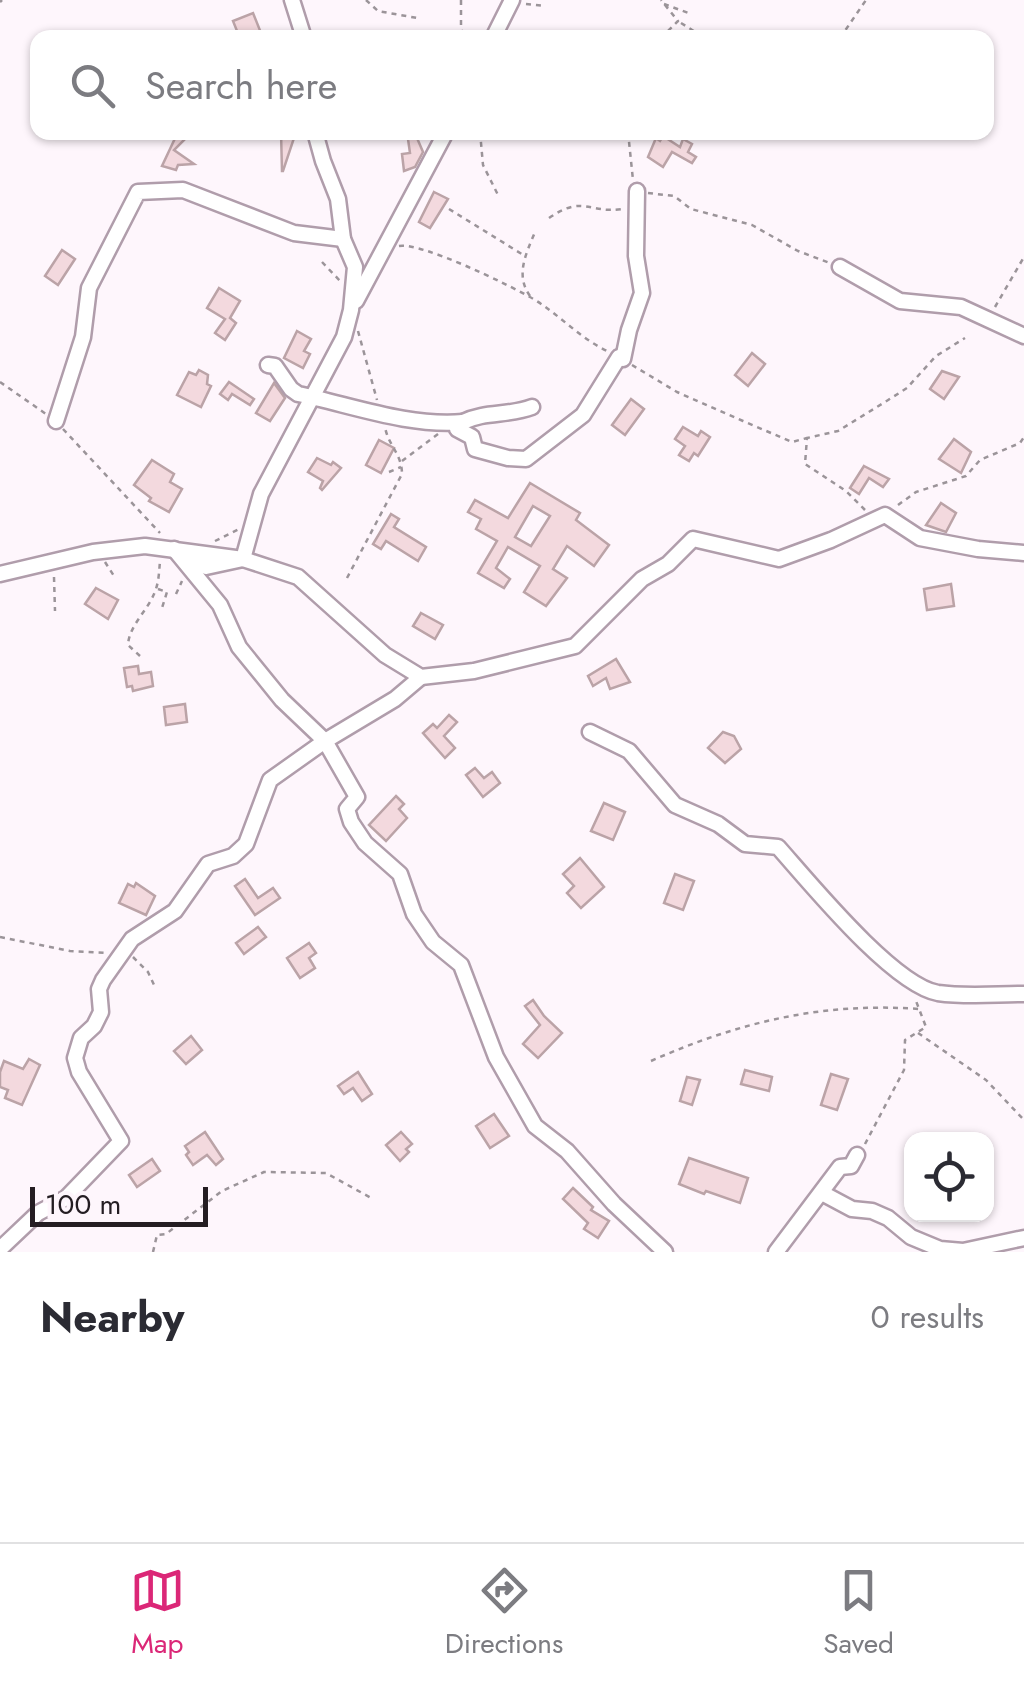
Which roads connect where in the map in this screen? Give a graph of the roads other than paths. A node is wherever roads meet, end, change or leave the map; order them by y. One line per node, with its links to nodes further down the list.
1 (292, 0): 3 (street)
2 (512, 0): 4 (street)
3 (301, 30)
4 (497, 30)
5 (318, 140): 8 (street)
6 (442, 140): 10 (street)
7 (637, 197): 16 (street)
8 (343, 240): 10 (street); 15 (street)
9 (840, 267): 11 (street)
10 (352, 310): 13 (street)
11 (1024, 336)
12 (268, 365): 13 (street)
13 (313, 397): 16 (street); 19 (street)
14 (532, 407): 16 (street)
15 (56, 421)
16 (457, 422)
17 (173, 549): 19 (street); 19 (street); 20 (street); 23 (street)
18 (1024, 552): 21 (street)
19 (243, 558): 21 (street)
20 (0, 574)
21 (421, 677): 23 (street)
22 (590, 732): 24 (street)
23 (325, 741): 28 (street); 29 (street)
24 (1024, 994)
25 (858, 1156): 26 (street)
26 (822, 1193): 30 (street); 31 (street)
27 (1024, 1238): 31 (street)
28 (0, 1249)
29 (665, 1252)
30 (776, 1252)
31 (962, 1252)

